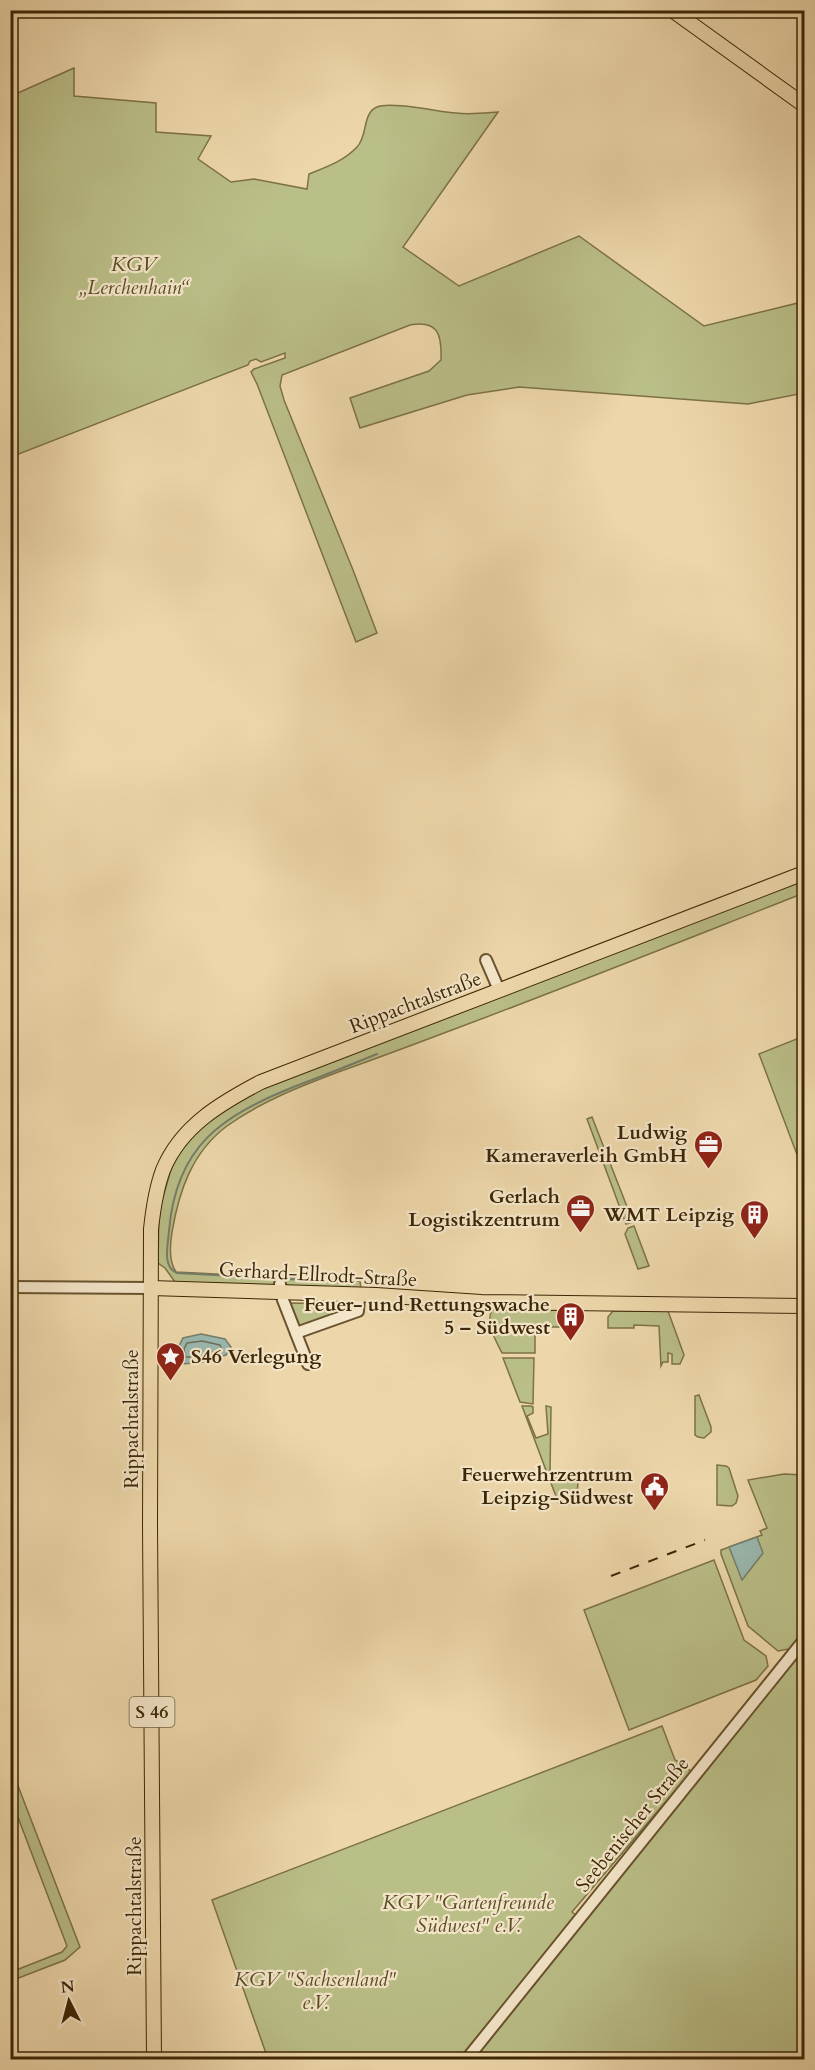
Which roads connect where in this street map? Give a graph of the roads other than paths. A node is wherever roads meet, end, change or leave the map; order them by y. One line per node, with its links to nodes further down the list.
1 (672, 10): 2 (main road)
2 (804, 105)
3 (804, 873): 5 (main road, Rippachtalstraße)
4 (486, 960): 5 (street, Rippachtalstraße)
5 (499, 990): 7 (main road, Rippachtalstraße)
6 (10, 1287): 7 (street, Gerhard-Ellrodt-Straße)
7 (151, 1288): 8 (main road, Gerhard-Ellrodt-Straße); 14 (main road, Rippachtalstraße / S 46)
8 (281, 1289): 9 (main road, Gerhard-Ellrodt-Straße); 11 (street)
9 (359, 1294): 10 (main road, Gerhard-Ellrodt-Straße); 11 (street)
10 (804, 1306)
11 (296, 1334): 12 (street)
12 (308, 1364)
13 (804, 1640): 15 (street, Seebenischer Straße)
14 (154, 2060)
15 (466, 2060)

